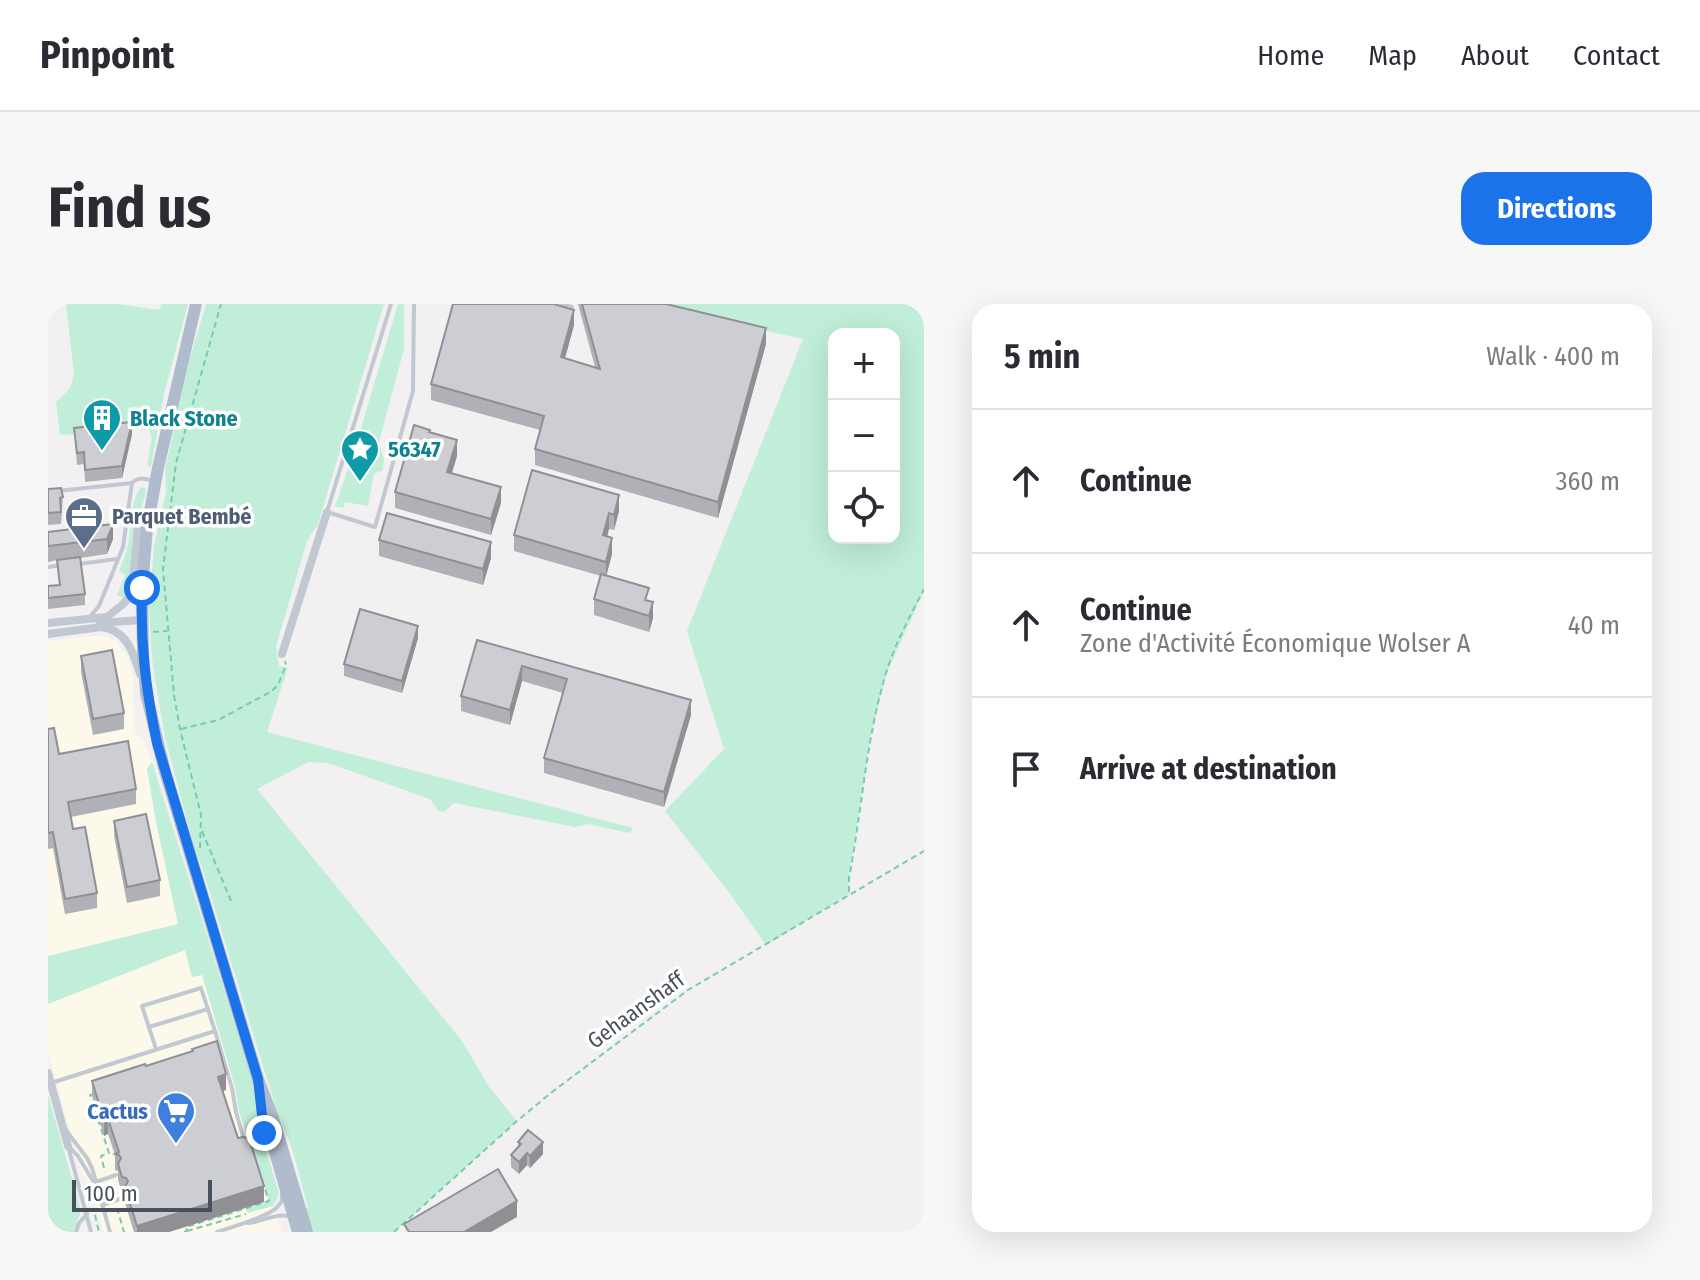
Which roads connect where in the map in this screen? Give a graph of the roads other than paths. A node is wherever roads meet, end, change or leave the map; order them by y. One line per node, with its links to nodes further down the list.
1 (196, 304): 6 (main road)
2 (391, 304): 10 (lane)
3 (414, 304): 10 (lane)
4 (562, 304): 5 (lane)
5 (572, 307)
6 (155, 481): 7 (lane); 9 (main road)
7 (132, 483): 8 (lane); 11 (lane)
8 (48, 492)
9 (151, 503): 15 (street); 16 (main road)
10 (327, 512): 19 (street)
11 (118, 559): 12 (lane); 17 (lane)
12 (76, 564)
13 (62, 565): 14 (lane)
14 (48, 567)
15 (107, 617): 16 (street); 17 (street)
16 (141, 617): 18 (street); 20 (main road)
17 (89, 619): 18 (street)
18 (48, 629): 20 (street)
19 (282, 654)
20 (146, 693): 26 (main road)
21 (208, 1009): 22 (lane); 22 (lane); 23 (lane)
22 (149, 1027): 24 (lane)
23 (215, 1031): 24 (lane); 30 (lane)
24 (156, 1049): 27 (lane)
25 (48, 1073): 27 (street)
26 (258, 1079): 36 (lane); 37 (main road)
27 (51, 1083): 28 (street)
28 (62, 1125): 29 (street); 32 (lane)
29 (68, 1146): 32 (lane); 35 (lane)
30 (247, 1149)
31 (116, 1175): 32 (lane)
32 (94, 1182): 34 (lane)
33 (123, 1198): 34 (lane)
34 (102, 1205): 40 (lane)
35 (87, 1214): 38 (lane); 39 (lane)
36 (246, 1223): 37 (lane); 41 (lane)
37 (301, 1229)
38 (76, 1232)
39 (91, 1232)
40 (110, 1232)
41 (217, 1232)

